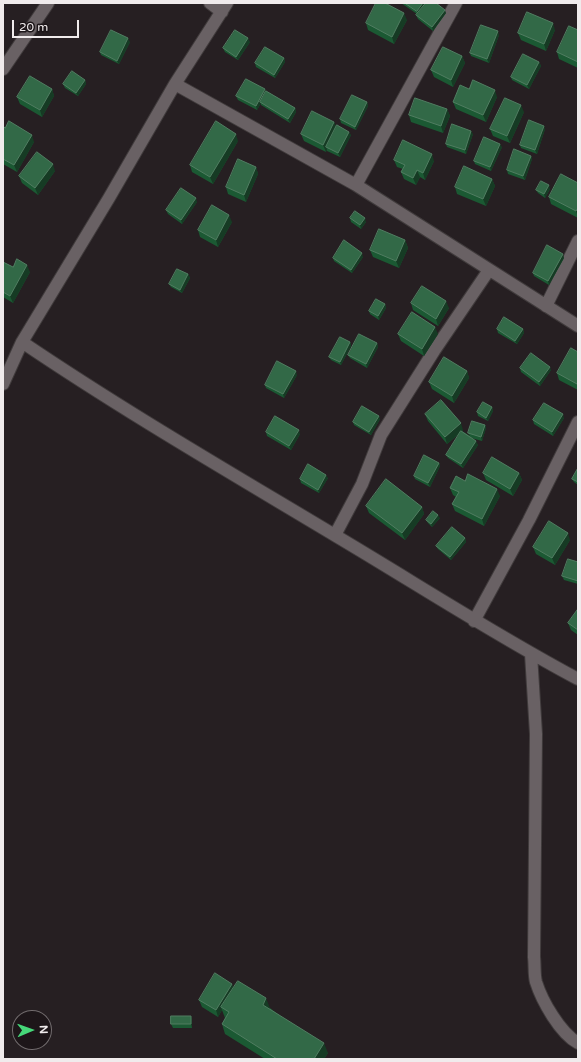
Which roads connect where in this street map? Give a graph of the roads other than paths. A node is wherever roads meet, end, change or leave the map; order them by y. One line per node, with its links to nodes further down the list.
1 (48, 3): 5 (street)
2 (210, 3): 4 (street)
3 (456, 3): 7 (street)
4 (225, 7): 6 (street)
5 (3, 69)
6 (175, 84): 7 (street); 12 (street)
7 (356, 185): 9 (street)
8 (578, 241): 10 (street)
9 (490, 270): 10 (street); 15 (street)
10 (546, 306): 11 (street)
11 (578, 326)
12 (22, 342): 13 (street); 15 (street)
13 (3, 384)
14 (578, 422): 16 (street)
15 (335, 535): 16 (street)
16 (474, 621): 17 (street)
17 (531, 654): 18 (street); 19 (street)
18 (578, 679)
19 (578, 1043)

